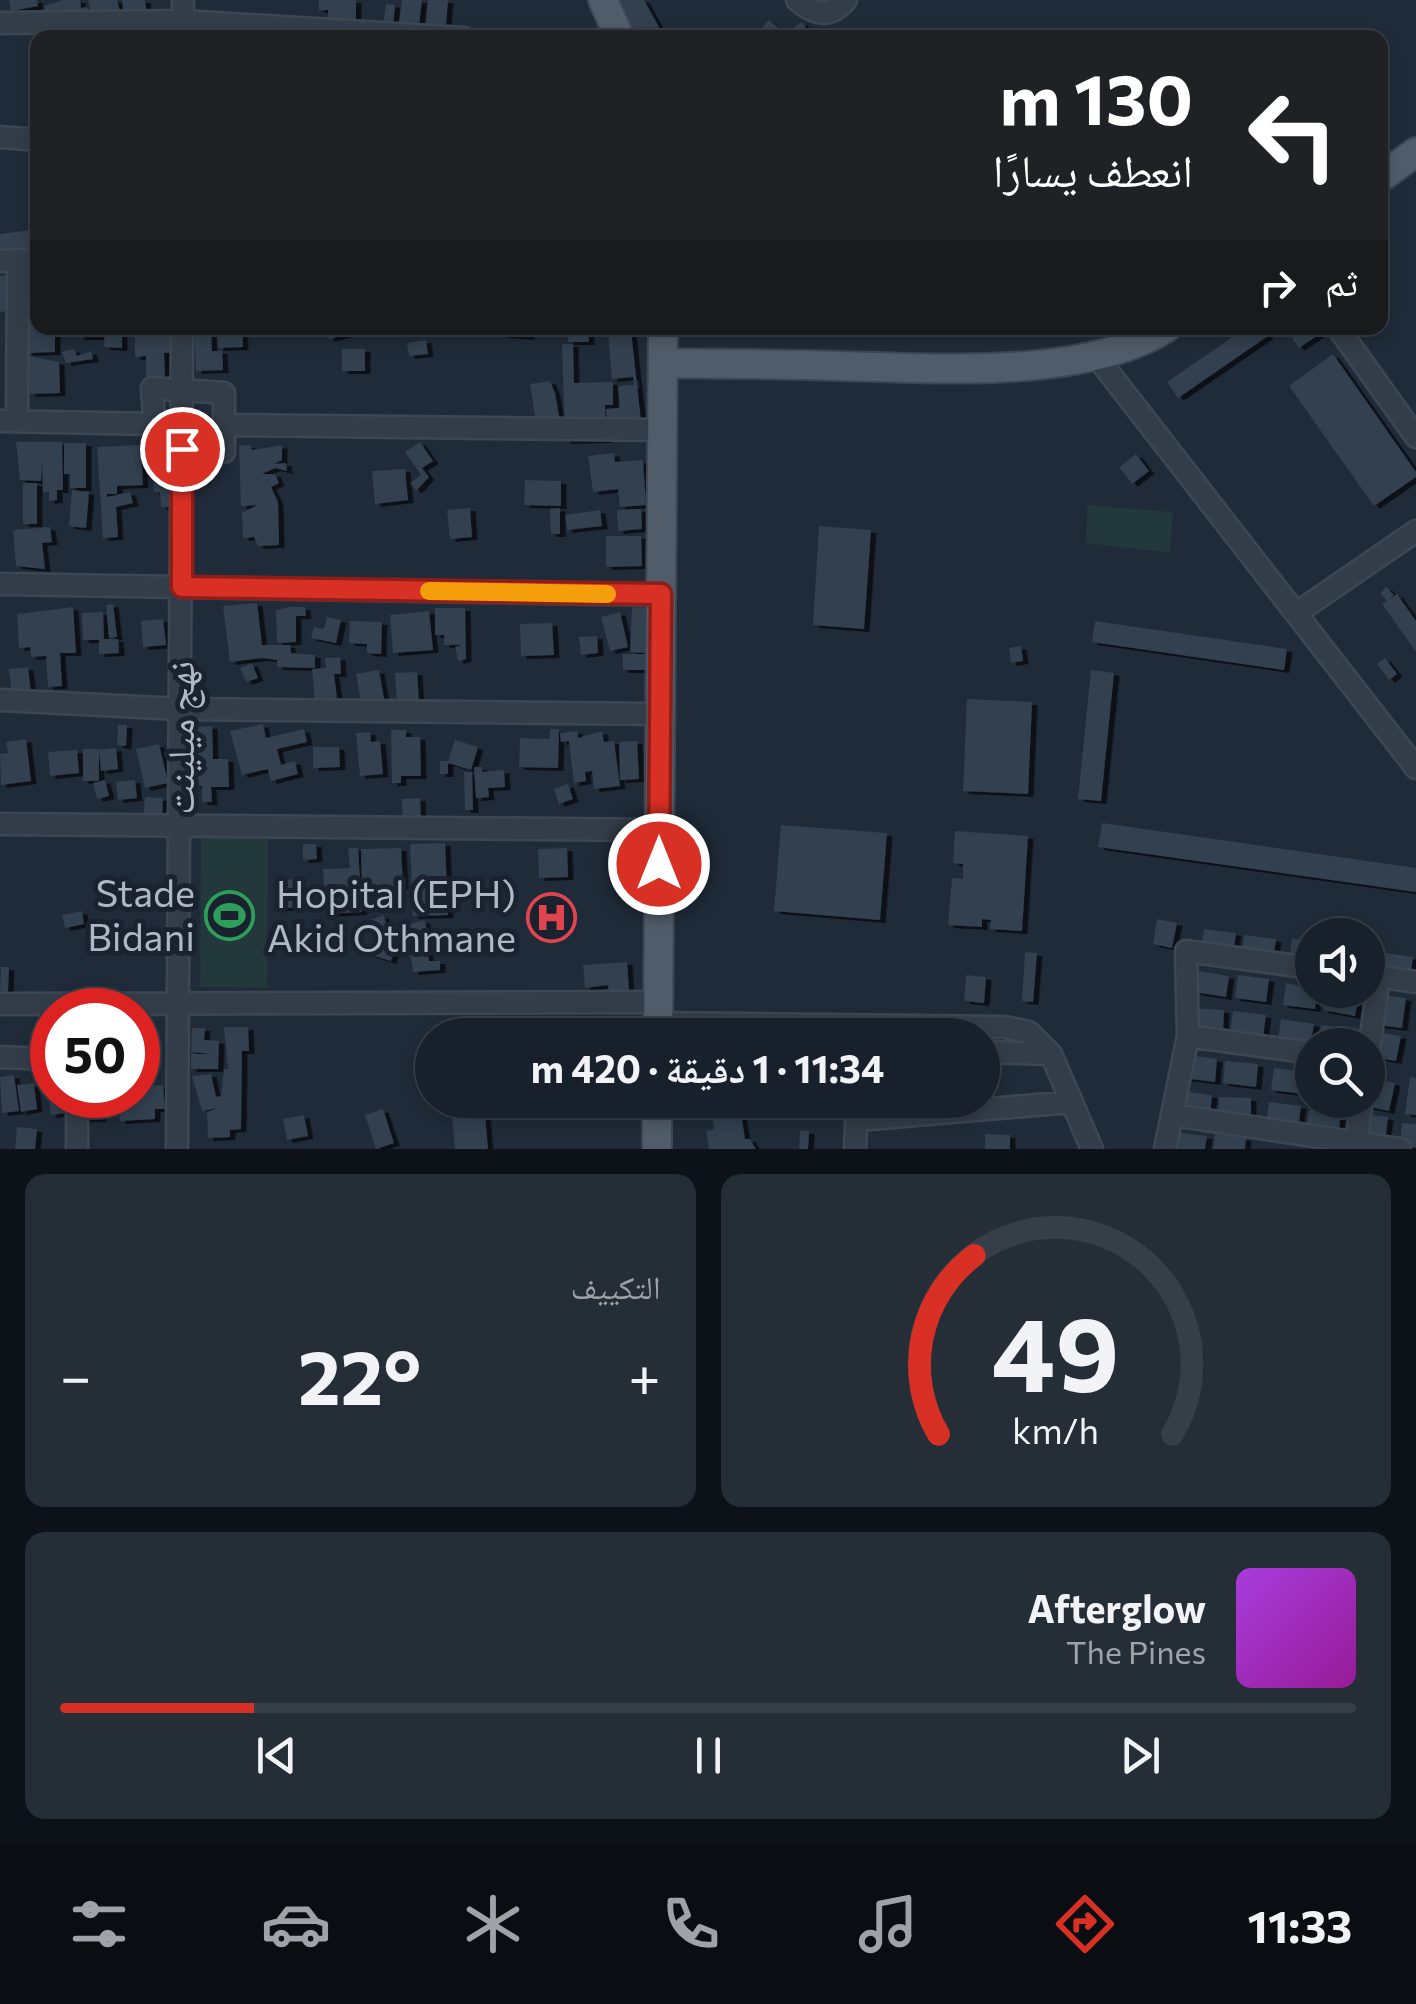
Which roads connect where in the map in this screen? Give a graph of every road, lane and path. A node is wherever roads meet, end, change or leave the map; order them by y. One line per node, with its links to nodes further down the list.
1 (603, 0): 7 (main road)
2 (797, 0): 3 (street)
3 (846, 0)
4 (183, 19): 5 (street); 6 (street)
5 (0, 23)
6 (346, 30)
7 (616, 30)
8 (0, 137): 9 (street)
9 (30, 139)
10 (1416, 152): 11 (main road)
11 (1388, 172)
12 (18, 260): 20 (street)
13 (182, 335): 19 (street, نهج ميلينت)
14 (662, 335): 18 (main road)
15 (1155, 335): 17 (main road)
16 (1343, 335): 24 (street)
17 (1096, 356): 18 (main road); 30 (street)
18 (663, 363): 23 (main road)
19 (182, 390): 21 (street); 22 (street); 25 (street, نهج ميلينت)
20 (9, 421): 21 (street)
21 (154, 424): 25 (street)
22 (224, 425): 23 (street); 25 (street)
23 (662, 430): 29 (main road)
24 (1416, 438)
25 (182, 449): 28 (street, نهج ميلينت)
26 (1416, 531): 30 (street)
27 (0, 584): 28 (street)
28 (182, 587): 29 (street); 32 (street, نهج ميلينت)
29 (661, 594): 33 (main road)
30 (1298, 612): 34 (street)
31 (0, 700): 32 (street)
32 (181, 709): 33 (street); 36 (street, نهج ميلينت)
33 (660, 714): 37 (main road)
34 (1416, 768)
35 (0, 824): 36 (street)
36 (180, 826): 37 (street); 42 (street, نهج ميلينت)
37 (659, 830): 46 (main road)
38 (1295, 966): 48 (street)
39 (1385, 978): 40 (street)
40 (1416, 982)
41 (0, 1004): 43 (street)
42 (180, 1004): 44 (street); 45 (street); 63 (street, نهج ميلينت)
43 (30, 1005)
44 (160, 1005)
45 (598, 1018)
46 (658, 1018)
47 (1000, 1027): 51 (street)
48 (1188, 1036): 49 (street); 56 (street)
49 (1295, 1051)
50 (1000, 1053): 51 (street)
51 (1051, 1054): 54 (street)
52 (0, 1057): 53 (street)
53 (30, 1058)
54 (1072, 1102): 55 (street); 66 (street)
55 (1000, 1105)
56 (1172, 1115): 61 (street); 67 (street)
57 (77, 1118): 62 (street)
58 (657, 1118): 64 (main road)
59 (857, 1118): 65 (street)
60 (1360, 1118): 61 (street)
61 (1356, 1145): 68 (street)
62 (77, 1149)
63 (178, 1149)
64 (657, 1149)
65 (855, 1149)
66 (1092, 1149)
67 (1165, 1149)
68 (1400, 1149)

